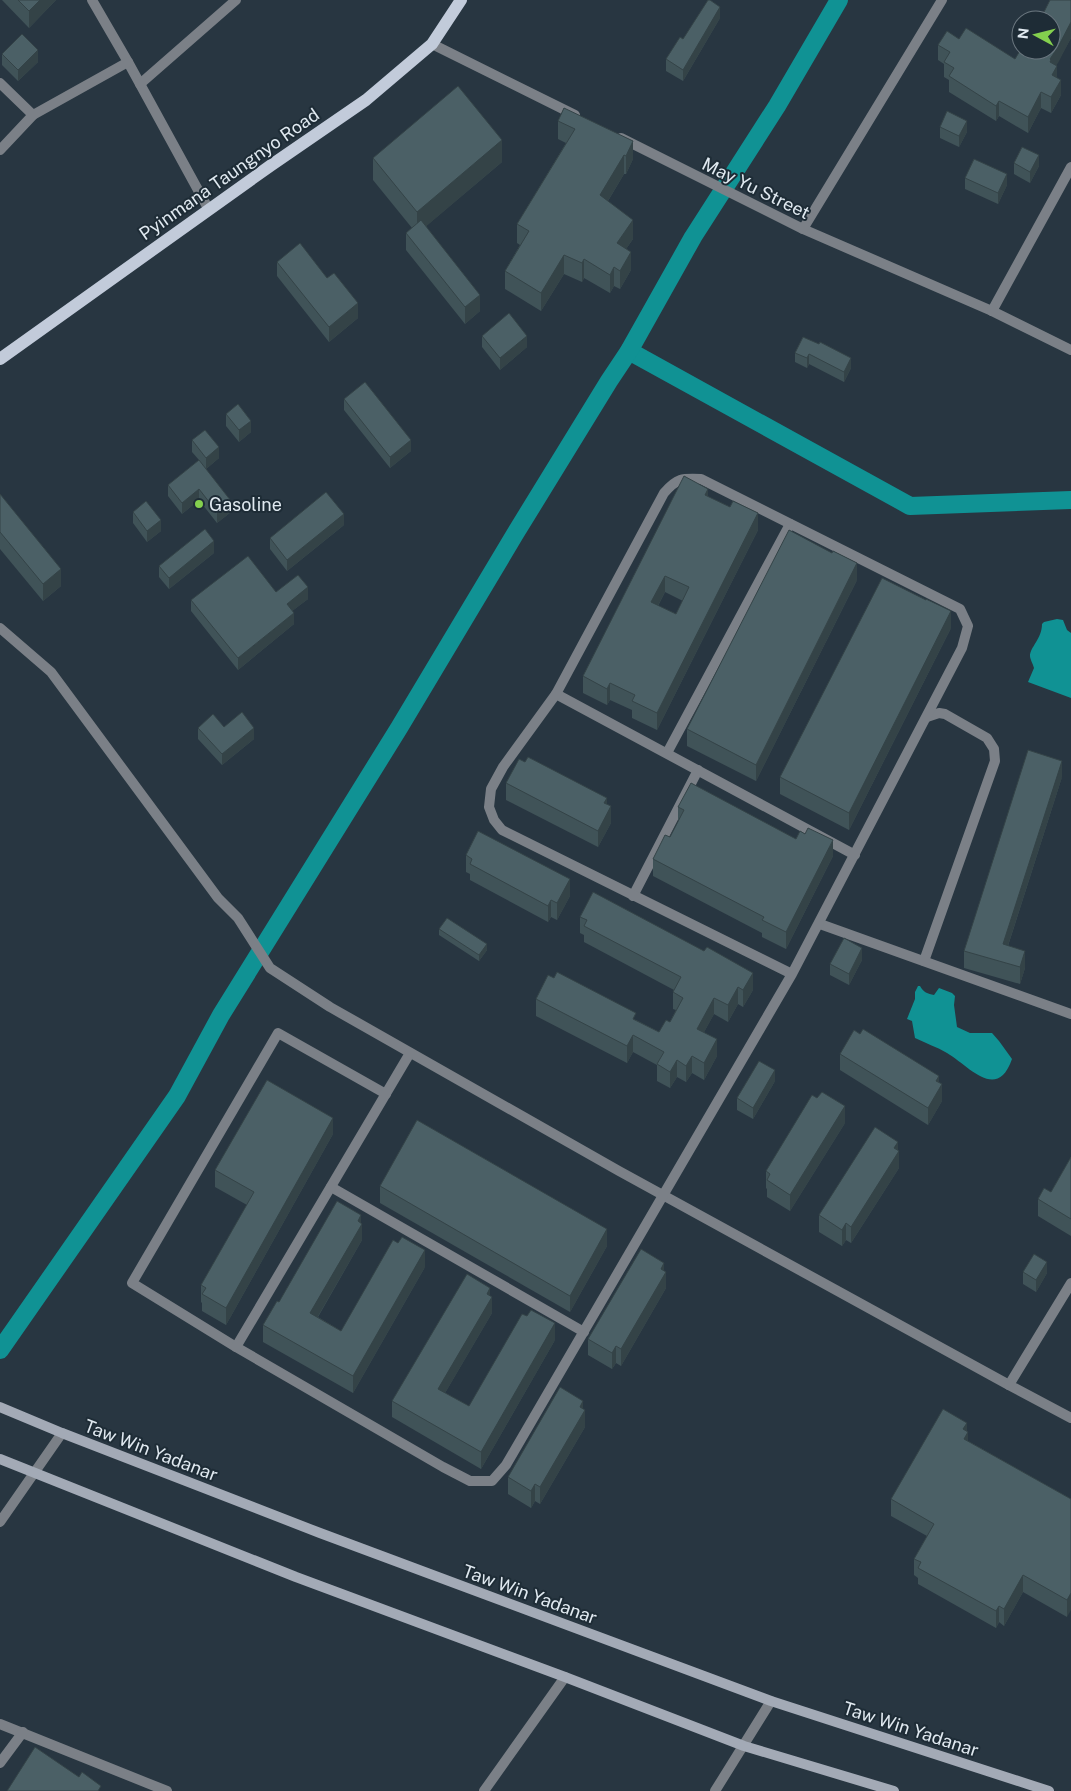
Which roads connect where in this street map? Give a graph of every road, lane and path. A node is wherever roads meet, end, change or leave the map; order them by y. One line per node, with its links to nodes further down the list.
1 (92, 0): 6 (street)
2 (236, 0): 8 (street)
3 (461, 0): 5 (main road, Pyinmana Taungnyo Road)
4 (942, 0): 15 (street)
5 (432, 44): 10 (street); 14 (main road, Pyinmana Taungnyo Road)
6 (128, 62): 8 (street); 9 (street)
7 (0, 83): 9 (street)
8 (140, 84): 14 (street)
9 (33, 115): 12 (street)
10 (582, 119)
11 (609, 132): 15 (street, May Yu Street)
12 (0, 150)
13 (1071, 167): 16 (street)
14 (209, 210): 18 (main road, Pyinmana Taungnyo Road)
15 (803, 230): 16 (street, May Yu Street)
16 (992, 310): 17 (street, May Yu Street)
17 (1071, 350)
18 (0, 359)
19 (790, 524): 21 (street); 22 (street); 23 (street)
20 (0, 628): 31 (street)
21 (556, 694): 23 (street); 26 (street)
22 (927, 717): 25 (street); 28 (street)
23 (667, 753): 24 (street)
24 (698, 770): 25 (street); 26 (street)
25 (854, 855): 27 (street)
26 (633, 896): 29 (street)
27 (820, 924): 28 (street); 29 (street)
28 (924, 961): 30 (street)
29 (792, 974): 34 (street)
30 (1071, 1014)
31 (410, 1052): 32 (street); 34 (street)
32 (386, 1094): 33 (street); 37 (street)
33 (331, 1187): 36 (street); 37 (street)
34 (664, 1195): 36 (street); 38 (street)
35 (1071, 1283): 38 (street)
36 (584, 1332): 37 (street)
37 (236, 1347)
38 (1009, 1385): 40 (street)
39 (3, 1408): 41 (main road, Taw Win Yadanar)
40 (1071, 1418)
41 (62, 1433): 43 (street); 46 (main road, Taw Win Yadanar)
42 (0, 1459): 43 (main road)
43 (35, 1472): 44 (street); 45 (main road)
44 (0, 1522)
45 (565, 1677): 49 (main road); 53 (street)
46 (771, 1701): 49 (street); 56 (main road, Taw Win Yadanar)
47 (0, 1724): 48 (street)
48 (23, 1732): 50 (street); 51 (street)
49 (744, 1746): 54 (street); 55 (main road)
50 (0, 1763)
51 (150, 1788): 52 (street)
52 (167, 1791)
53 (484, 1791)
54 (715, 1791)
55 (894, 1791)
56 (1049, 1791)

